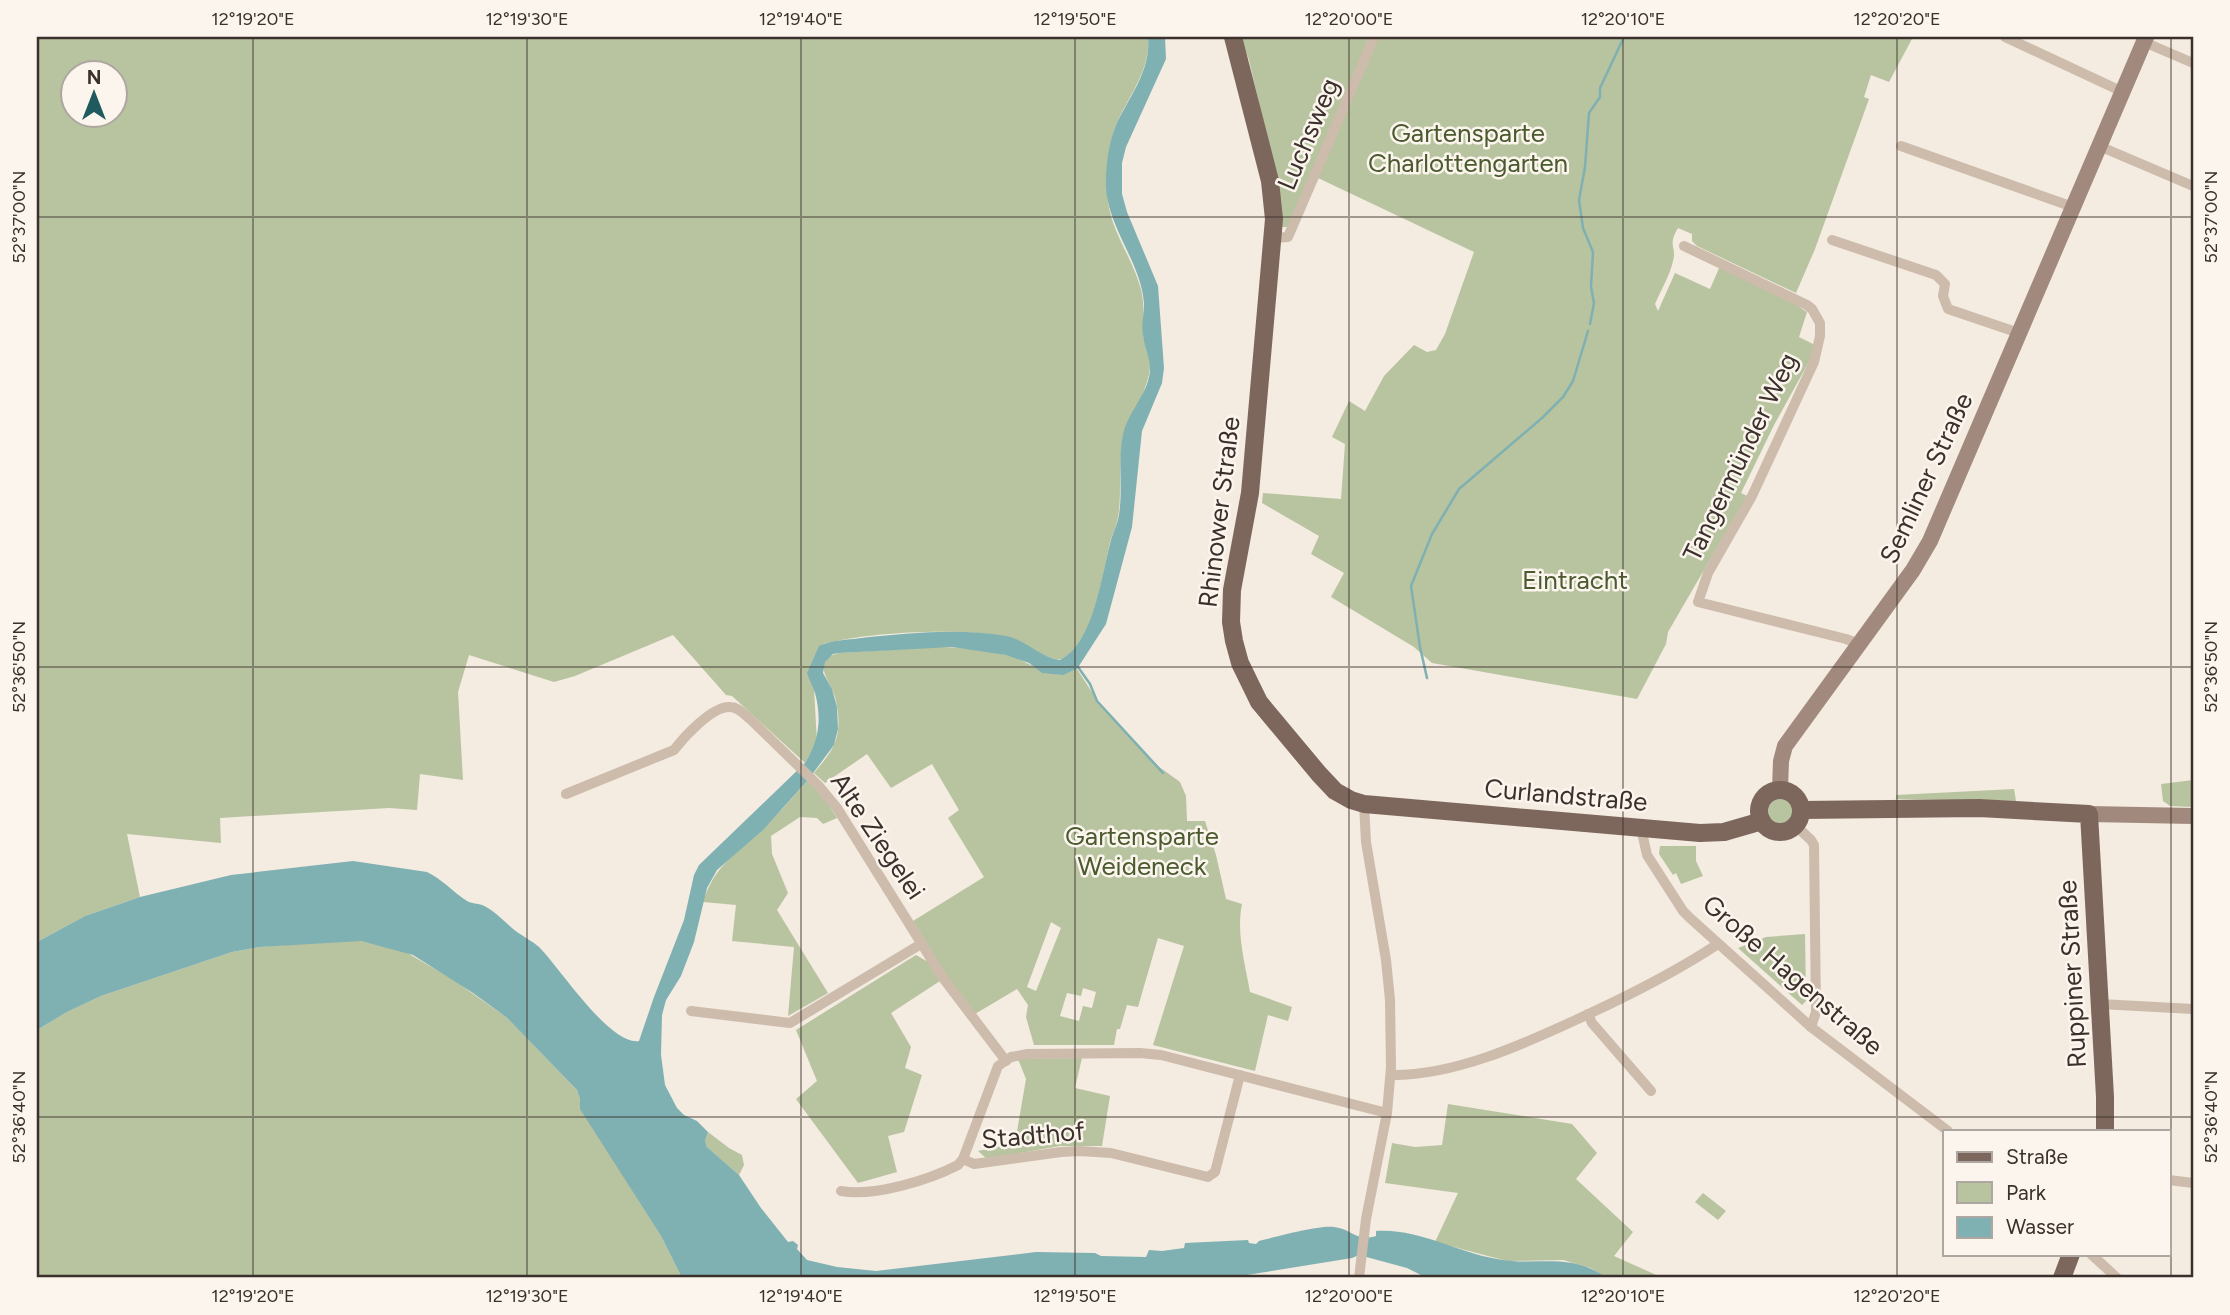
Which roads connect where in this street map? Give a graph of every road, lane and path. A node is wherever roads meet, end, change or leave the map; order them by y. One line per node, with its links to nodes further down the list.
1 (1233, 37): 11 (main road, Rhinower Straße)
2 (1374, 37): 11 (street, Luchsweg)
3 (2005, 37): 6 (street)
4 (2145, 39): 5 (street); 6 (street, Semliner Straße)
5 (2193, 63)
6 (2123, 92): 8 (street, Semliner Straße)
7 (1901, 145): 10 (street)
8 (2099, 146): 9 (street); 10 (street, Semliner Straße)
9 (2193, 186)
10 (2073, 207): 14 (street, Semliner Straße)
11 (1274, 238): 18 (main road, Rhinower Straße)
12 (1832, 240): 14 (street)
13 (1684, 246): 15 (street, Tangermünder Weg)
14 (2019, 333): 15 (street, Semliner Straße)
15 (1859, 645): 16 (street, Semliner Straße)
16 (1780, 790): 21 (main road); 22 (main road)
17 (566, 794): 24 (street, Alte Ziegelei)
18 (1364, 804): 23 (main road, Curlandstraße); 33 (street)
19 (2089, 814): 20 (street); 21 (main road); 26 (main road, Ruppiner Straße)
20 (2193, 816)
21 (1798, 818): 22 (main road); 30 (street)
22 (1762, 821): 23 (main road, Curlandstraße)
23 (1641, 828): 25 (street, Große Hagenstraße)
24 (921, 944): 28 (street); 31 (street, Alte Ziegelei)
25 (1718, 944): 29 (street); 30 (street, Große Hagenstraße)
26 (2100, 1004): 27 (street); 37 (main road, Ruppiner Straße)
27 (2193, 1010)
28 (691, 1011)
29 (1588, 1014): 33 (street); 34 (street)
30 (1811, 1027): 36 (street, Große Hagenstraße)
31 (1006, 1061): 32 (street); 38 (street)
32 (1240, 1074): 35 (street); 38 (street, Stadthof)
33 (1391, 1075): 35 (street)
34 (1651, 1091)
35 (1387, 1113): 44 (street)
36 (1947, 1130)
37 (2105, 1130)
38 (963, 1159): 41 (street, Stadthof)
39 (2170, 1180): 40 (street)
40 (2193, 1183)
41 (841, 1191)
42 (2070, 1256): 45 (main road)
43 (2093, 1256): 46 (street)
44 (1359, 1278)
45 (2062, 1278)
46 (2117, 1278)

